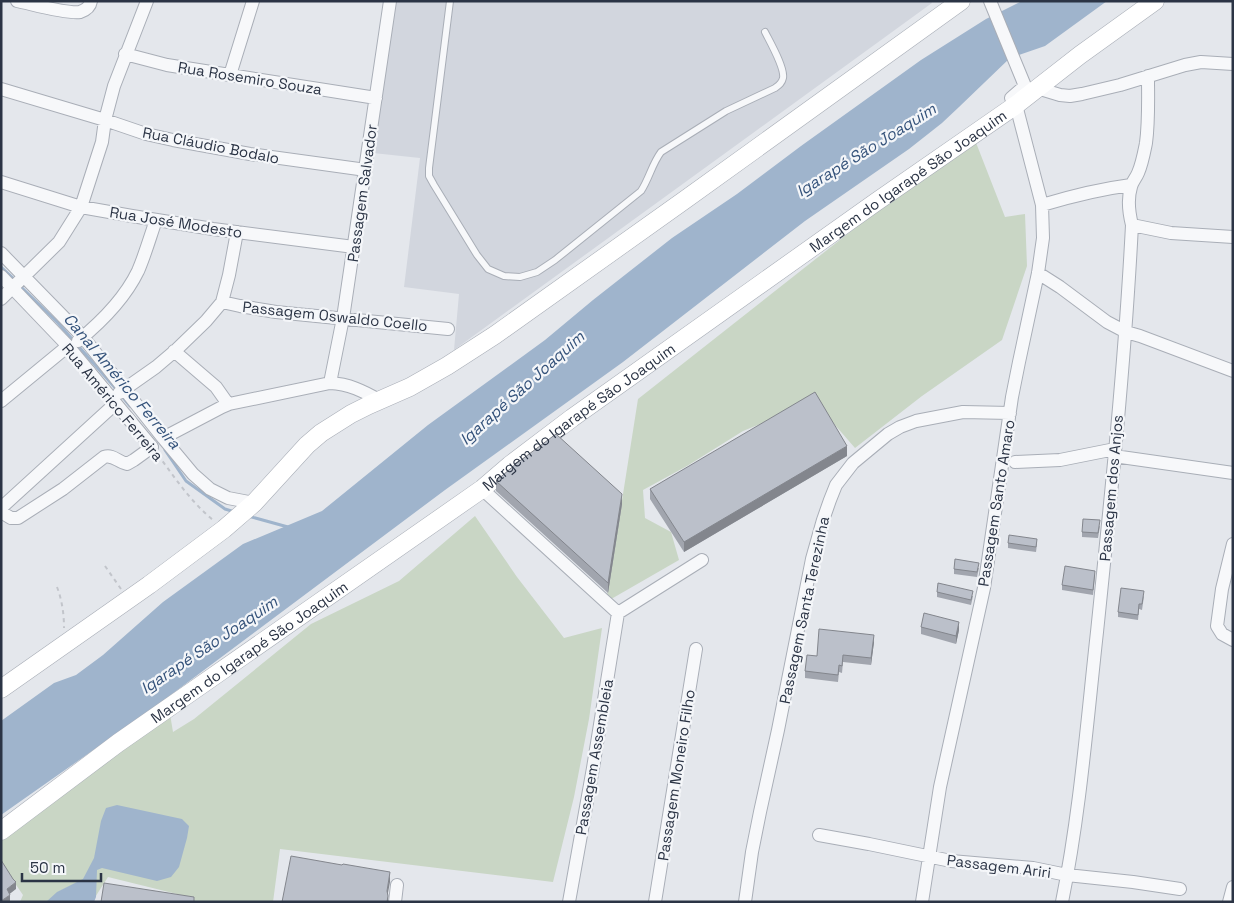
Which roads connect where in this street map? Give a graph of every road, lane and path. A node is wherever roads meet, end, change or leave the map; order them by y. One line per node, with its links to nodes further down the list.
1 (17, 1): 2 (street)
2 (92, 1)
3 (148, 1): 11 (street)
4 (253, 1): 13 (street)
5 (390, 1): 17 (street, Passagem Salvador)
6 (450, 1): 10 (lane)
7 (961, 1): 45 (street)
8 (1155, 1): 15 (street, Margem do Igarapé São Joaquim)
9 (991, 4): 19 (street)
10 (765, 32)
11 (125, 54): 13 (street, Rua Rosemiro Souza); 20 (street)
12 (1233, 64): 14 (street)
13 (230, 75): 17 (street, Rua Rosemiro Souza)
14 (1148, 76): 15 (street); 23 (street, Passagem dos Anjos)
15 (1037, 88): 18 (street, Margem do Igarapé São Joaquim)
16 (1, 89): 20 (street, Rua Cláudio Bodalo)
17 (376, 98): 21 (street, Passagem Salvador)
18 (1016, 105): 19 (street, Margem do Igarapé São Joaquim); 24 (street, Passagem Santo Amaro)
19 (999, 116): 54 (street, Margem do Igarapé São Joaquim)
20 (105, 120): 21 (street, Rua Cláudio Bodalo); 25 (street)
21 (366, 170): 30 (street, Passagem Salvador)
22 (1, 182): 25 (street, Rua José Modesto)
23 (1131, 185): 24 (street); 27 (street, Passagem dos Anjos)
24 (1042, 204): 32 (street, Passagem Santo Amaro)
25 (81, 207): 26 (street, Rua José Modesto); 34 (street)
26 (156, 220): 28 (street, Rua José Modesto); 40 (street)
27 (1132, 225): 29 (street); 39 (street, Passagem dos Anjos)
28 (237, 232): 30 (street, Rua José Modesto); 36 (street)
29 (1233, 237)
30 (354, 247): 37 (street, Passagem Salvador)
31 (1, 253): 34 (street)
32 (1038, 273): 39 (street); 48 (street, Passagem Santo Amaro)
33 (1, 276): 34 (street)
34 (18, 282): 35 (street); 40 (street)
35 (1, 299)
36 (222, 302): 37 (street, Passagem Oswaldo Coello); 41 (street)
37 (343, 318): 38 (street, Passagem Oswaldo Coello); 43 (street, Passagem Salvador)
38 (448, 329)
39 (1126, 332): 42 (street); 51 (street, Passagem dos Anjos)
40 (74, 343): 44 (street); 46 (street)
41 (174, 352): 44 (street); 47 (street)
42 (1233, 371)
43 (330, 383): 45 (street); 47 (street)
44 (118, 396): 49 (street); 50 (street, Rua Américo Ferreira); 56 (street)
45 (379, 400): 55 (street)
46 (1, 401)
47 (228, 404): 49 (street)
48 (1010, 413): 71 (street, Passagem Santo Amaro); 79 (street, Passagem Santa Terezinha)
49 (163, 438): 55 (street)
50 (152, 447): 57 (street); 58 (path, Rua Américo Ferreira)
51 (1115, 453): 52 (street); 53 (street); 72 (street, Passagem dos Anjos)
52 (1015, 462)
53 (1233, 473)
54 (482, 489): 64 (street); 69 (street, Margem do Igarapé São Joaquim)
55 (254, 503): 58 (street)
56 (1, 508)
57 (1, 512)
58 (224, 529): 63 (street)
59 (1233, 544): 65 (street)
60 (702, 560): 64 (street)
61 (105, 566): 63 (path)
62 (57, 587): 66 (path)
63 (128, 600): 66 (street)
64 (618, 613): 77 (street, Passagem Assembleia)
65 (1233, 640)
66 (63, 646): 68 (street)
67 (696, 649): 78 (street, Passagem Moneiro Filho)
68 (1, 689)
69 (1, 830)
70 (819, 835): 71 (street, Passagem Ariri)
71 (929, 857): 72 (street, Passagem Ariri); 80 (street, Passagem Santo Amaro)
72 (1067, 876): 75 (street, Passagem Ariri); 81 (street, Passagem dos Anjos)
73 (398, 885): 76 (street)
74 (1233, 887): 82 (street)
75 (1180, 888)
76 (395, 902)
77 (569, 902)
78 (655, 902)
79 (745, 902)
80 (922, 902)
81 (1062, 902)
82 (1229, 902)

